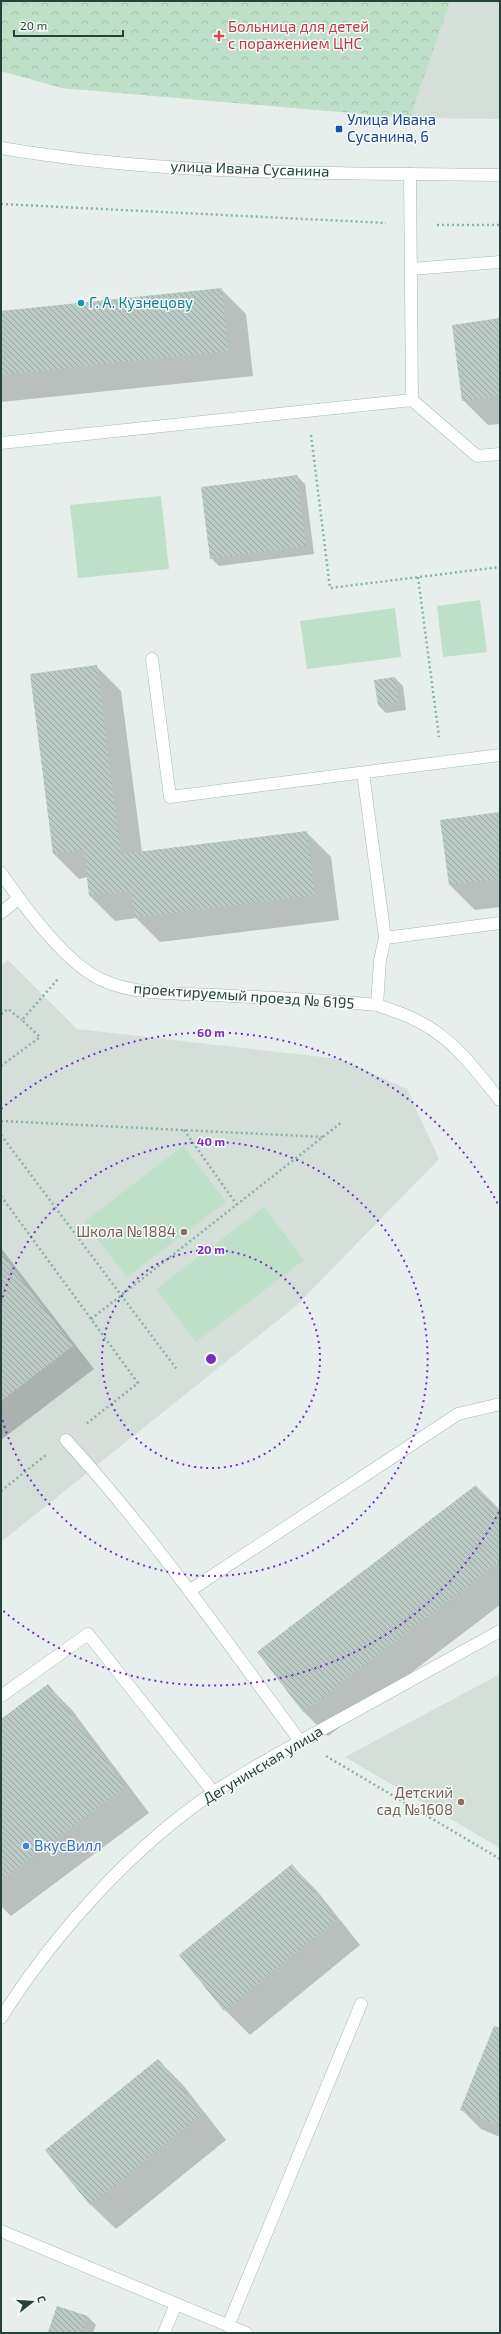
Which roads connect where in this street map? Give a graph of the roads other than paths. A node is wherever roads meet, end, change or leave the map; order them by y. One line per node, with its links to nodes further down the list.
1 (1, 148): 2 (street, улица Ивана Сусанина)
2 (410, 174): 3 (street, улица Ивана Сусанина); 5 (street)
3 (500, 175)
4 (500, 262): 5 (street)
5 (411, 269): 6 (street)
6 (412, 400): 7 (street); 8 (street)
7 (1, 443)
8 (500, 454)
9 (152, 659): 11 (street)
10 (500, 755): 11 (street)
11 (363, 773): 16 (street)
12 (1, 873): 13 (street, проектируемый проезд № 6195)
13 (19, 898): 14 (street); 17 (street, проектируемый проезд № 6195)
14 (1, 913)
15 (500, 923): 16 (street)
16 (385, 938): 17 (street)
17 (377, 1005): 18 (street, проектируемый проезд № 6195)
18 (500, 1100)
19 (500, 1404): 21 (street)
20 (66, 1440): 21 (street)
21 (189, 1591): 24 (street)
22 (500, 1631): 24 (street, Дегунинская улица)
23 (1, 1696): 25 (street)
24 (300, 1741): 25 (street, Дегунинская улица)
25 (214, 1793): 27 (street, Дегунинская улица)
26 (361, 2004): 30 (street)
27 (1, 2018)
28 (1, 2232): 29 (street)
29 (176, 2304): 30 (street); 31 (street)
30 (228, 2326): 32 (street)
31 (164, 2333)
32 (246, 2333)

